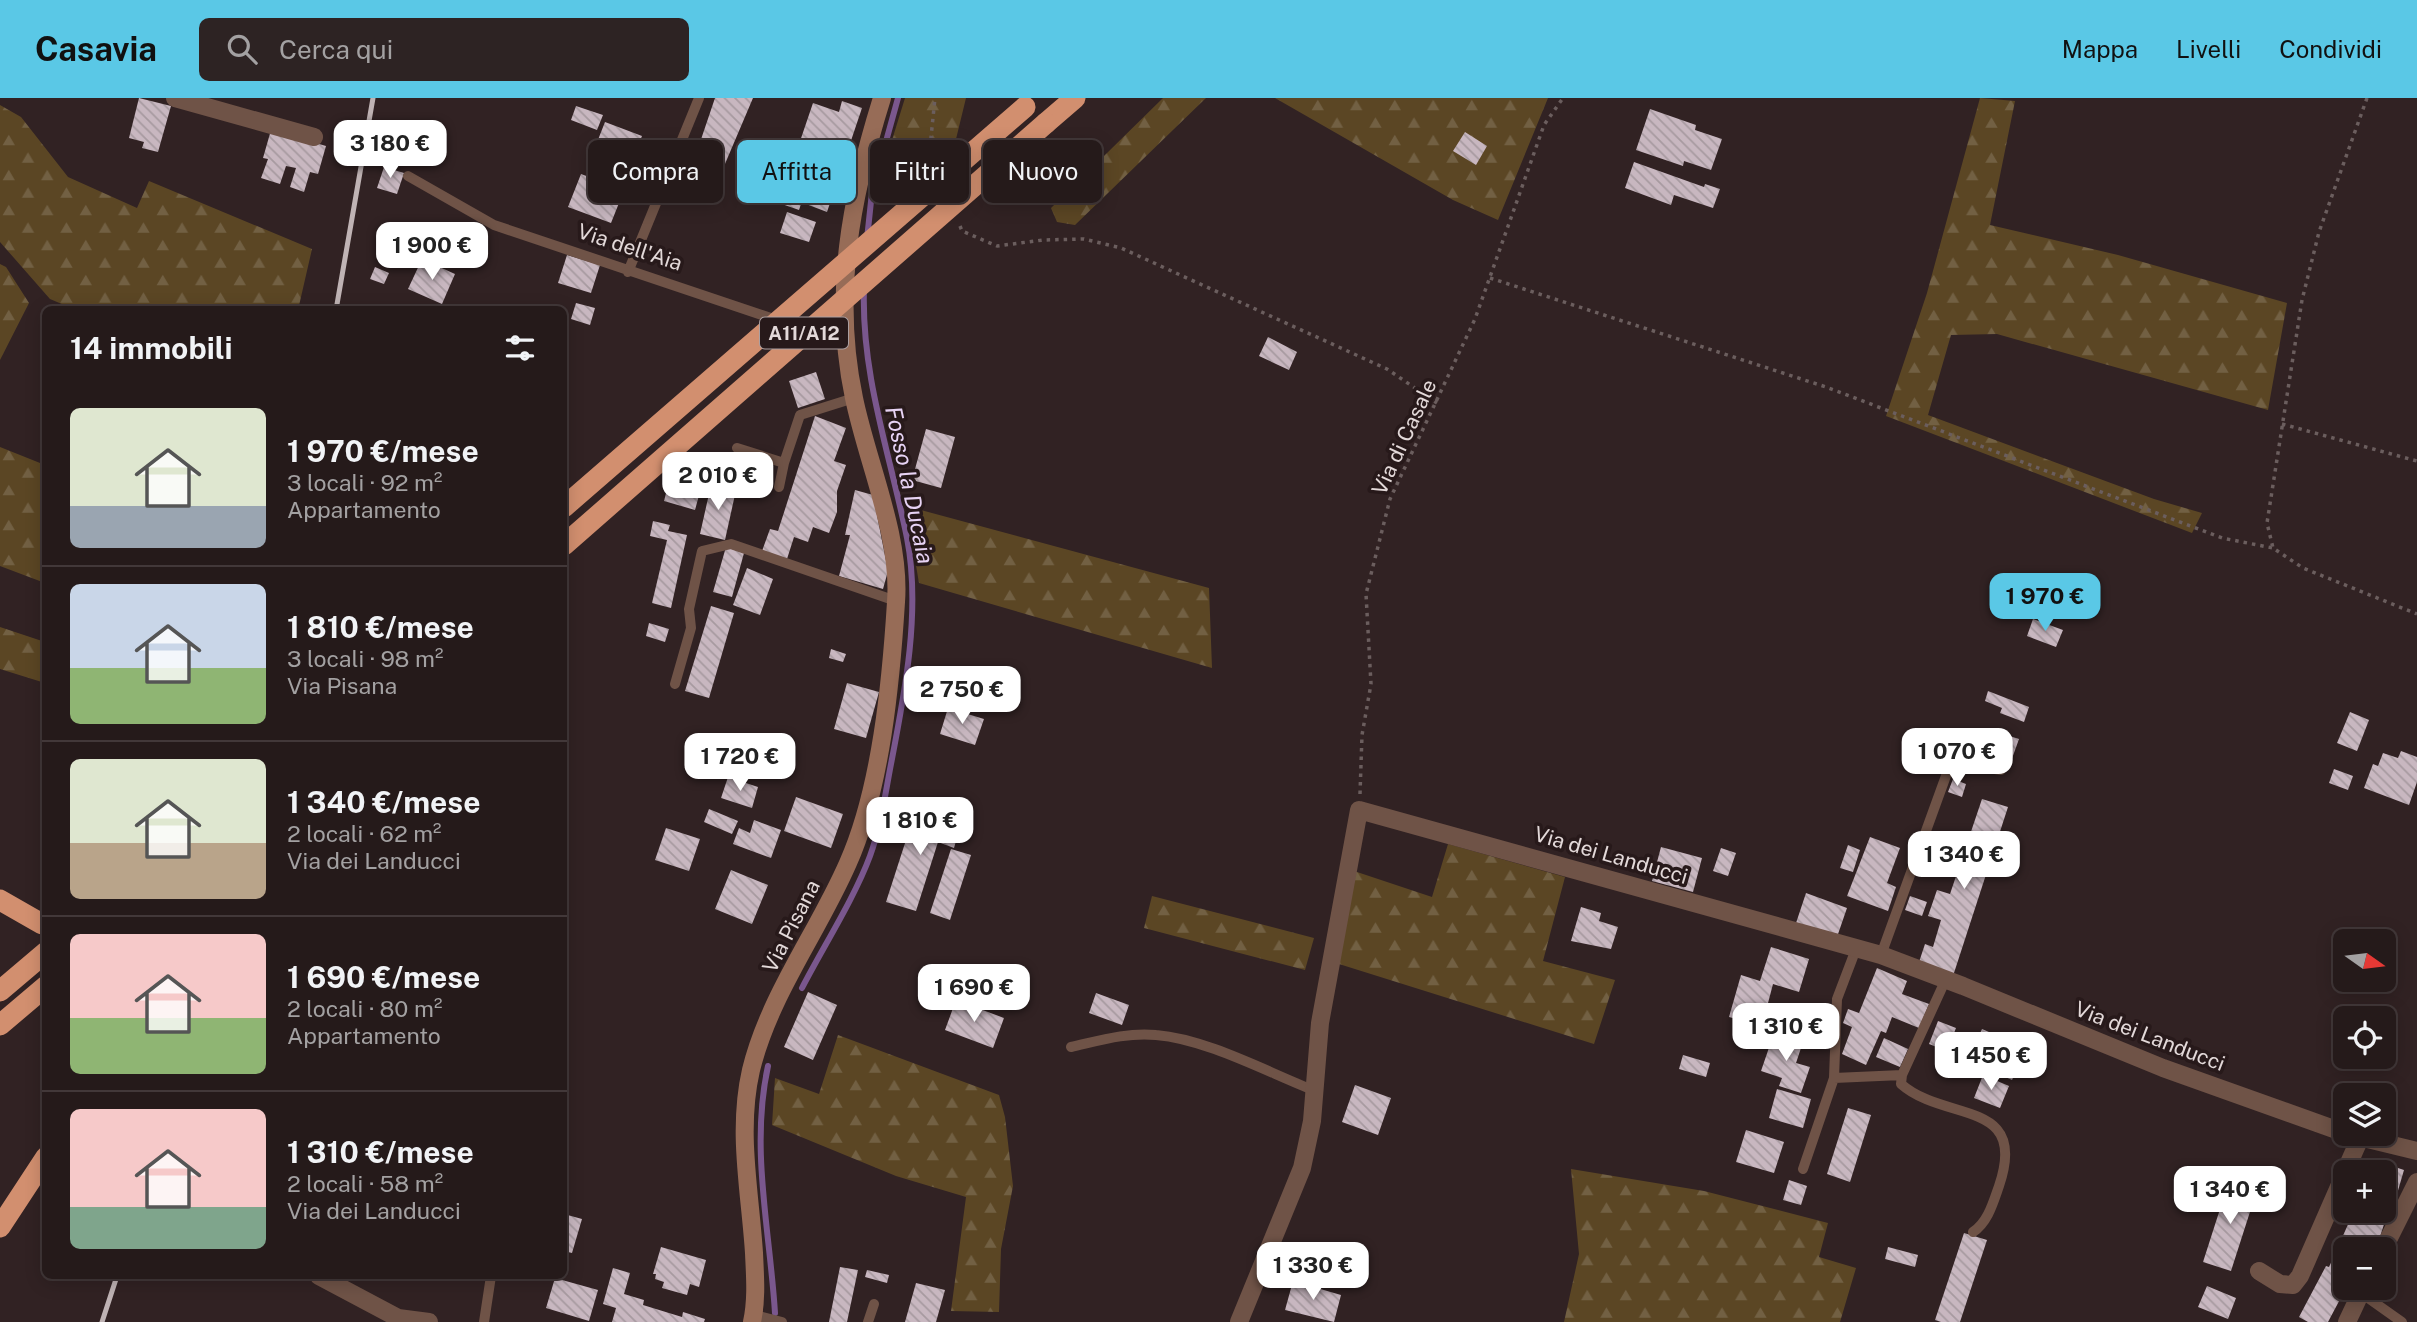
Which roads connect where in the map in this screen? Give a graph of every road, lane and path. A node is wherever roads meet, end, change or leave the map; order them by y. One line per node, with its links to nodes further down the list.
1 (174, 98): 9 (street)
2 (699, 98): 13 (lane)
3 (882, 98): 15 (main road, Via Pisana)
4 (935, 98): 10 (path)
5 (1075, 98): 24 (highway, A11/A12, bridge)
6 (1563, 98): 14 (path, Via di Casale)
7 (2367, 98): 18 (path)
8 (1030, 102): 23 (highway, A11/A12, bridge)
9 (314, 137)
10 (931, 140)
11 (408, 176): 13 (lane, Via dell'Aia)
12 (957, 219): 17 (path)
13 (628, 272): 15 (lane, Via dell'Aia)
14 (1490, 278): 17 (path, Via di Casale); 25 (path)
15 (845, 343): 16 (main road, Via Pisana)
16 (854, 398): 21 (lane); 26 (main road, Via Pisana)
17 (1437, 403): 30 (path, Via di Casale)
18 (2282, 424): 20 (path); 25 (path)
19 (737, 448): 21 (lane)
20 (2417, 461)
21 (785, 463): 22 (lane)
22 (779, 487)
23 (567, 504)
24 (567, 542)
25 (2273, 548): 27 (path)
26 (896, 601): 28 (lane); 60 (main road, Via Pisana)
27 (2417, 614)
28 (675, 684)
29 (2001, 770): 35 (lane)
30 (1359, 810): 33 (street, Via dei Landucci); 43 (street)
31 (0, 900): 32 (highway)
32 (42, 924)
33 (1856, 949): 35 (street, Via dei Landucci); 42 (lane)
34 (42, 955): 38 (highway)
35 (1881, 955): 36 (street, Via dei Landucci)
36 (1946, 979): 41 (lane); 44 (street, Via dei Landucci)
37 (42, 989): 39 (highway)
38 (0, 991)
39 (0, 1025)
40 (1071, 1047): 43 (lane)
41 (1902, 1075): 42 (lane); 52 (lane)
42 (1834, 1078): 48 (lane)
43 (1313, 1090): 65 (street)
44 (2333, 1129)
45 (2394, 1146): 46 (street, Via dei Landucci)
46 (2417, 1152)
47 (42, 1163): 51 (highway)
48 (1802, 1169)
49 (2417, 1182): 53 (street)
50 (2333, 1200): 54 (street)
51 (0, 1227)
52 (1973, 1232)
53 (2390, 1237)
54 (2259, 1271)
55 (325, 1279): 61 (street)
56 (491, 1279): 62 (lane)
57 (2358, 1300): 66 (street)
58 (2374, 1300): 67 (lane)
59 (874, 1304): 64 (lane)
60 (753, 1318): 63 (lane)
61 (429, 1322)
62 (484, 1322)
63 (782, 1322)
64 (868, 1322)
65 (1239, 1322)
66 (2347, 1322)
67 (2402, 1322)

